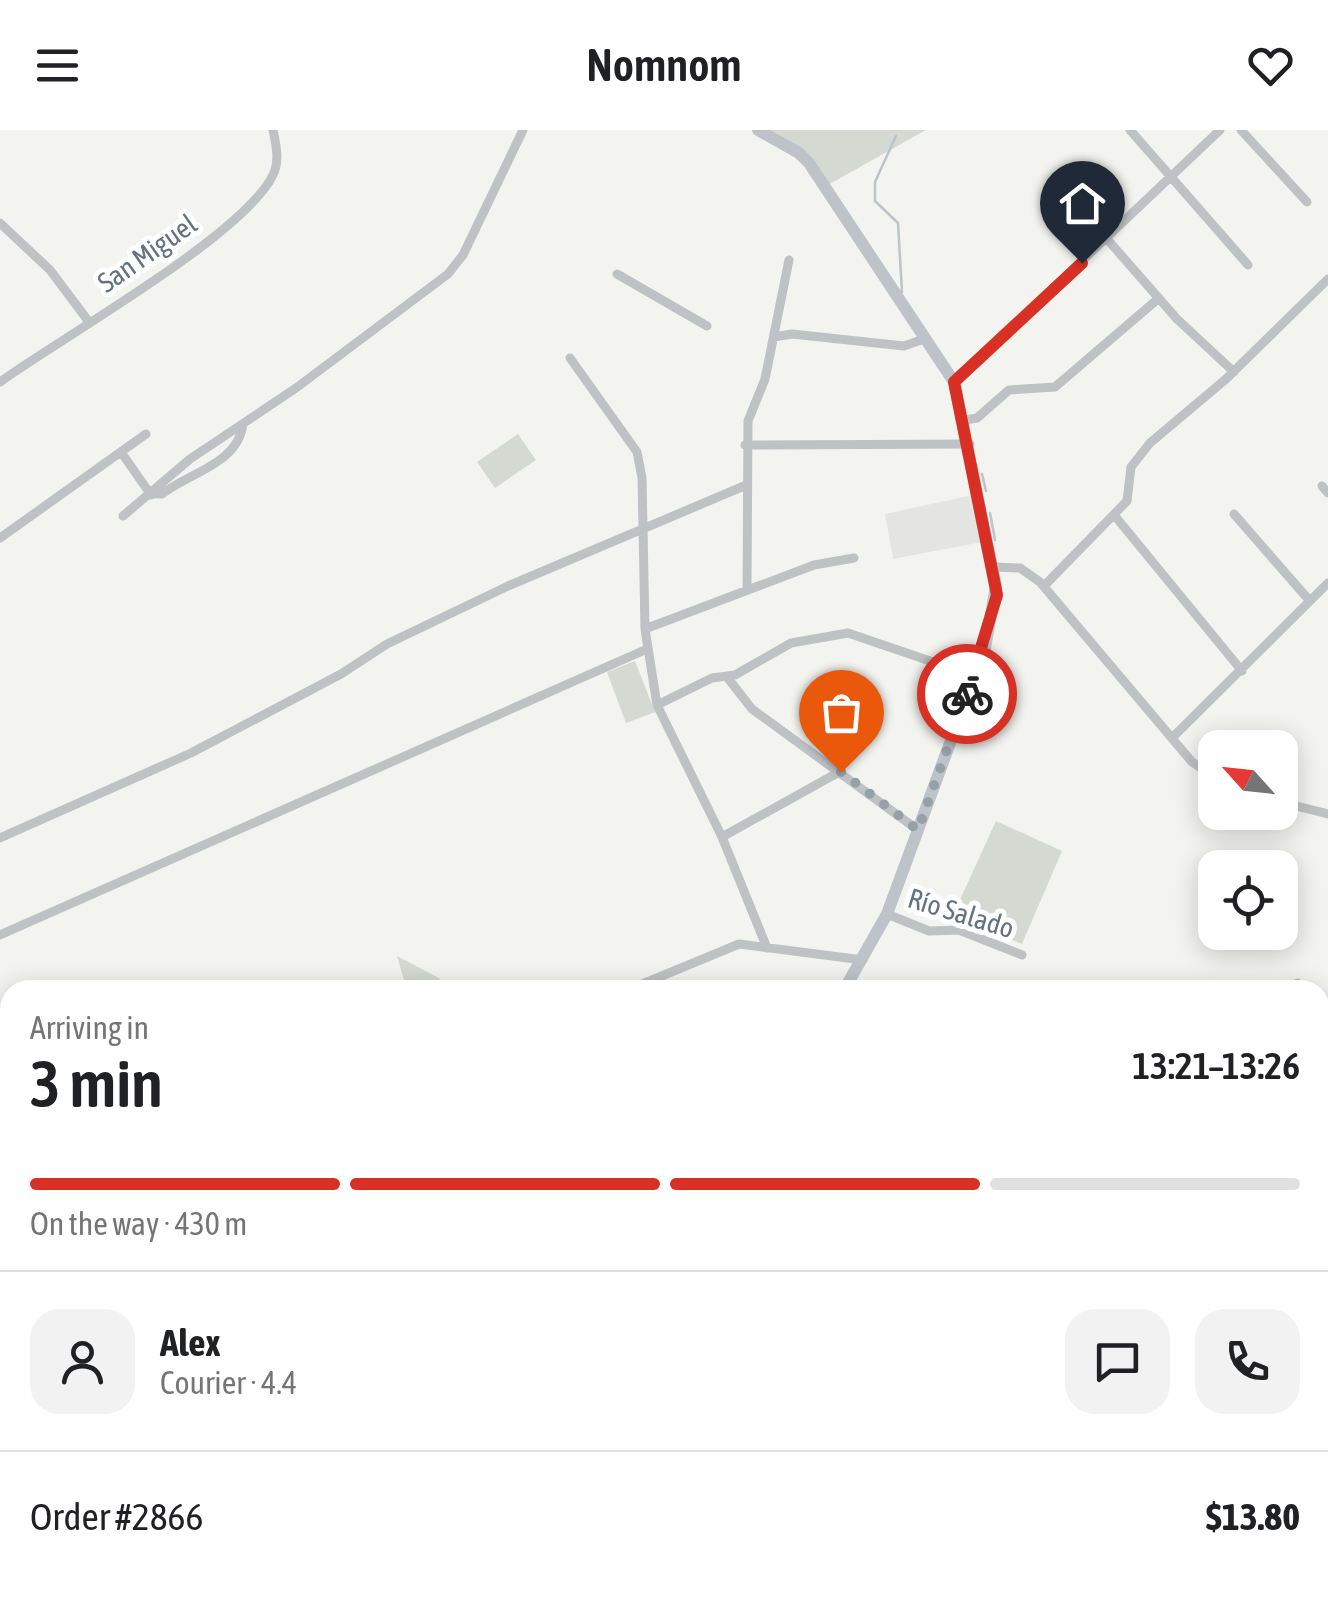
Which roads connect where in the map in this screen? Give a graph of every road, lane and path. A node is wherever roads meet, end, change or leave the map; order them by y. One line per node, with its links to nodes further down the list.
1 (273, 130): 16 (street, San Miguel)
2 (523, 130): 25 (street)
3 (758, 130): 19 (street)
4 (1130, 130): 7 (street)
5 (1220, 130): 7 (street)
6 (1240, 130): 8 (street)
7 (1169, 179): 10 (street); 12 (street)
8 (1306, 202)
9 (0, 223): 16 (street)
10 (1107, 240): 15 (street); 23 (street)
11 (790, 260): 18 (street)
12 (1248, 265)
13 (617, 274): 17 (street)
14 (1328, 279): 21 (street)
15 (1159, 298): 21 (street); 24 (street)
16 (89, 322): 22 (street, San Miguel)
17 (707, 326)
18 (774, 337): 19 (street); 27 (street)
19 (924, 339): 23 (street)
20 (570, 358): 35 (street)
21 (1234, 372): 34 (street)
22 (0, 382)
23 (954, 382): 24 (street)
24 (965, 420): 28 (street)
25 (243, 424): 31 (street); 31 (street)
26 (146, 434): 29 (street)
27 (745, 444): 28 (street); 30 (street)
28 (970, 444): 38 (street)
29 (121, 452): 31 (street); 36 (street)
30 (744, 486): 35 (street); 41 (street)
31 (152, 494): 33 (street)
32 (1234, 514): 42 (street)
33 (123, 516)
34 (1116, 516): 40 (street); 45 (street)
35 (643, 530): 43 (street); 56 (street)
36 (0, 538)
37 (854, 558): 41 (street)
38 (994, 567): 40 (street); 46 (street)
39 (1328, 582): 42 (street)
40 (1044, 586): 49 (street)
41 (748, 590): 43 (street)
42 (1309, 600): 45 (street)
43 (645, 630): 44 (street)
44 (647, 649): 48 (street); 58 (street)
45 (1242, 671): 49 (street)
46 (974, 676): 47 (street); 54 (street)
47 (726, 677): 48 (street); 51 (street)
48 (657, 705): 55 (street)
49 (1172, 738): 50 (street)
50 (1198, 766)
51 (841, 772): 54 (street); 55 (street)
52 (1298, 806): 53 (street)
53 (1328, 814)
54 (918, 830): 57 (street)
55 (722, 837): 59 (street)
56 (0, 838)
57 (887, 914): 60 (street, Río Salado); 61 (street)
58 (0, 935)
59 (767, 948): 61 (street); 62 (street)
60 (1022, 955)
61 (863, 960): 63 (street)
62 (651, 980)
63 (850, 980)

